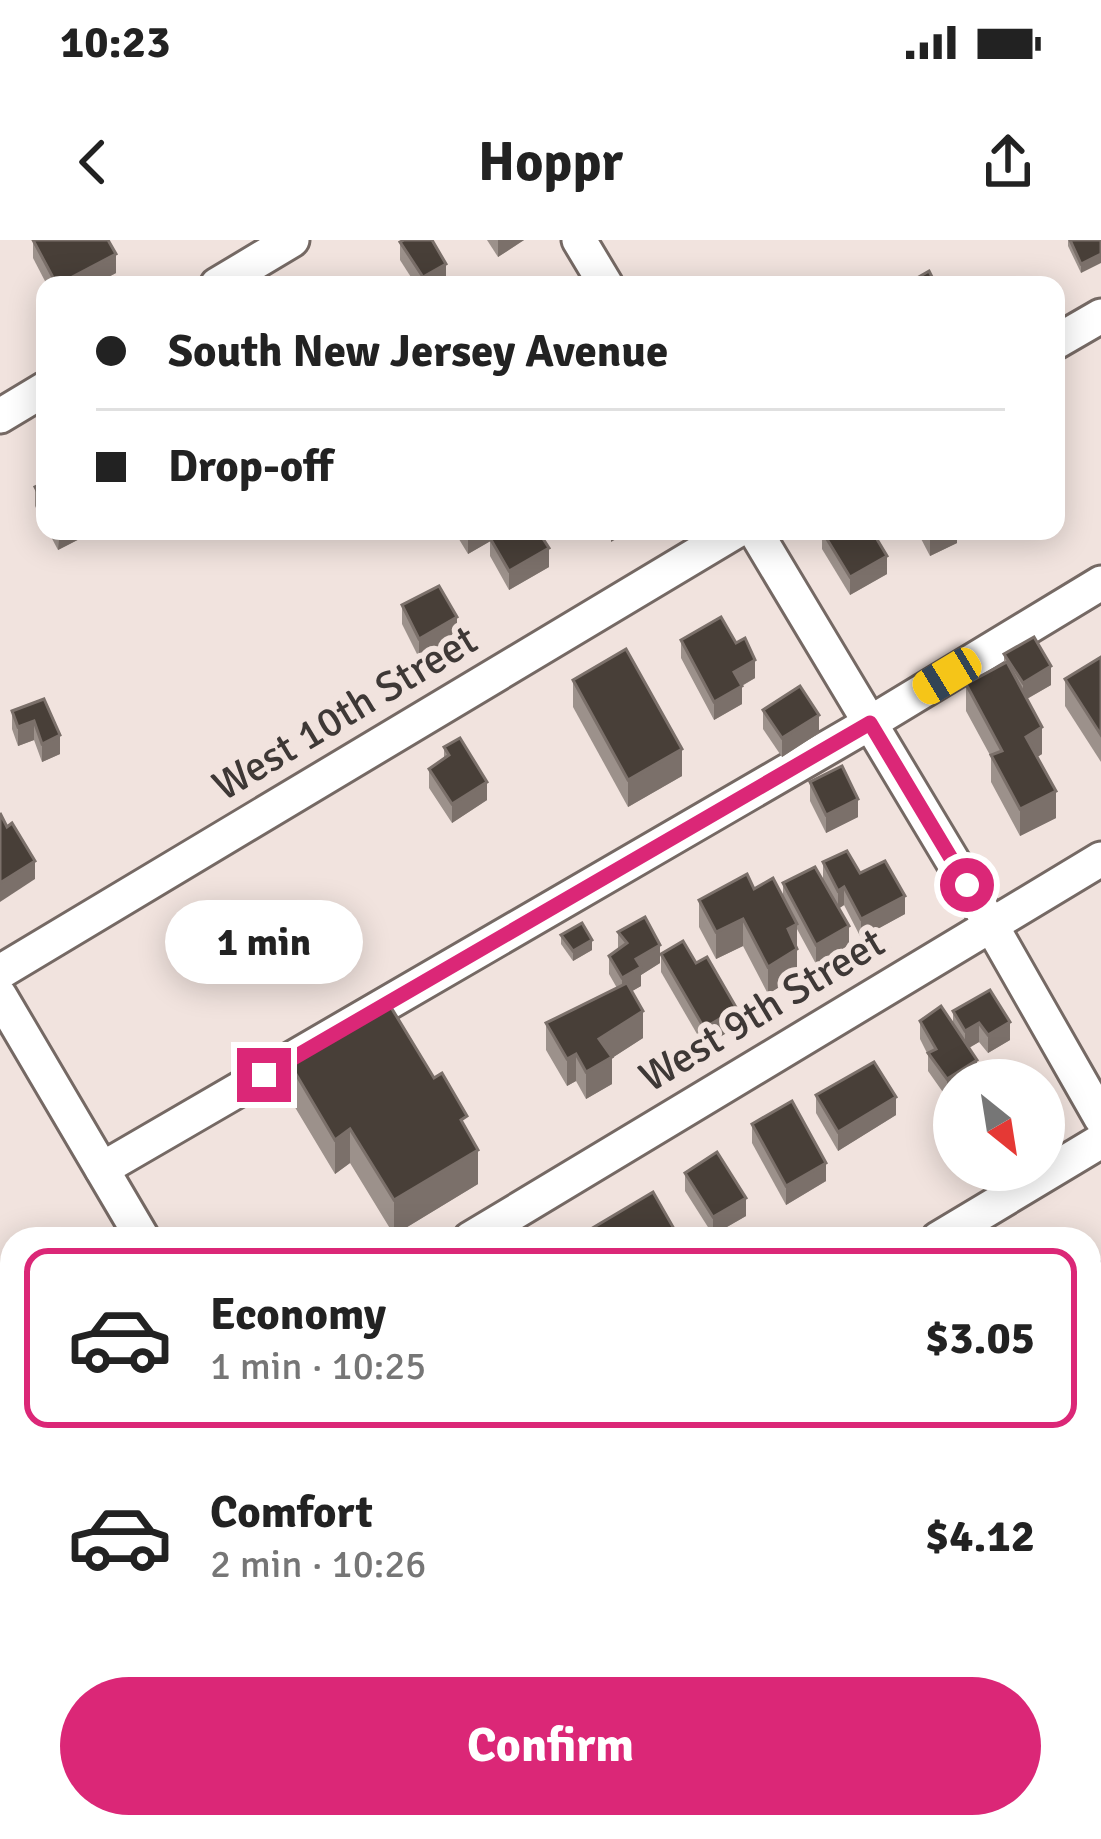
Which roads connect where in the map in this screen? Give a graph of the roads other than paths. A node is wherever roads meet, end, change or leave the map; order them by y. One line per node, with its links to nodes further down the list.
1 (292, 240): 3 (street)
2 (579, 240): 4 (street)
3 (233, 276)
4 (601, 276)
5 (1101, 316): 6 (street)
6 (1065, 337)
7 (36, 394): 8 (street)
8 (0, 416)
9 (721, 540): 15 (street, West 10th Street)
10 (759, 540): 12 (street)
11 (1101, 584): 12 (street)
12 (870, 723): 14 (street); 19 (street)
13 (1101, 859): 14 (street, West 9th Street)
14 (991, 925): 17 (street); 21 (street, West 9th Street)
15 (0, 972)
16 (0, 996): 19 (street)
17 (1101, 1118)
18 (1101, 1141): 22 (street)
19 (102, 1169): 20 (street)
20 (136, 1227)
21 (490, 1227)
22 (958, 1227)

